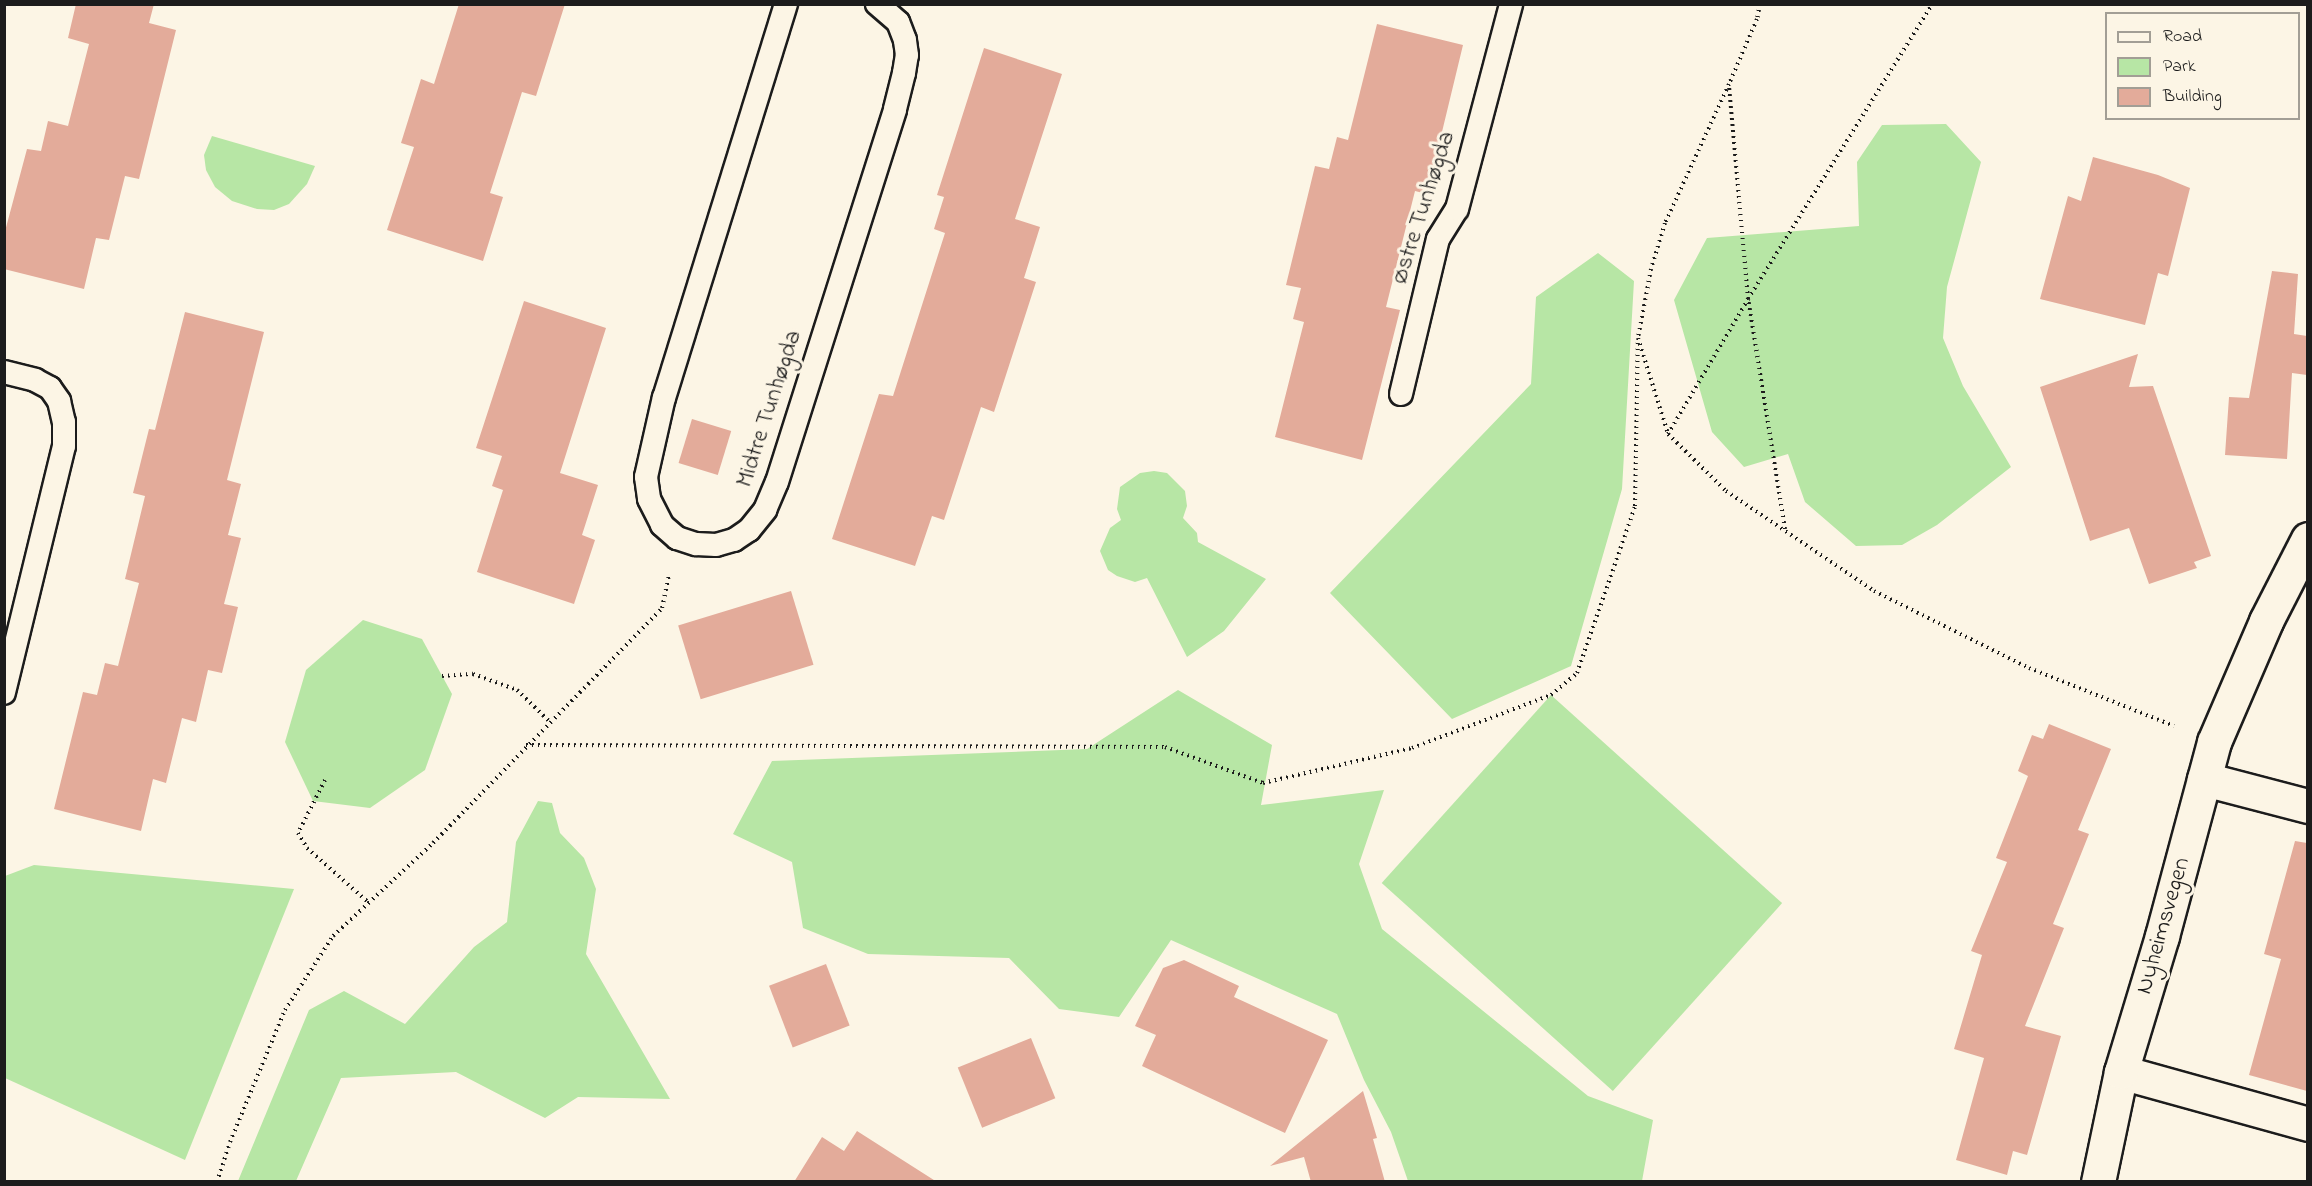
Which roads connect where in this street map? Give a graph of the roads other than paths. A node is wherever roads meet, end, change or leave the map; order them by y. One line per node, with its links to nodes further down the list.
1 (786, 4): 2 (lane, Midtre Tunhøgda)
2 (877, 4)
3 (1511, 4): 5 (lane, Østre Tunhøgda)
4 (4, 372): 7 (lane)
5 (1401, 394)
6 (2307, 539): 8 (street, Nyheimsvegen)
7 (4, 693)
8 (2204, 779): 9 (street); 10 (street, Nyheimsvegen)
9 (2307, 806)
10 (2121, 1072): 11 (street); 12 (street, Nyheimsvegen)
11 (2307, 1124)
12 (2098, 1182)

